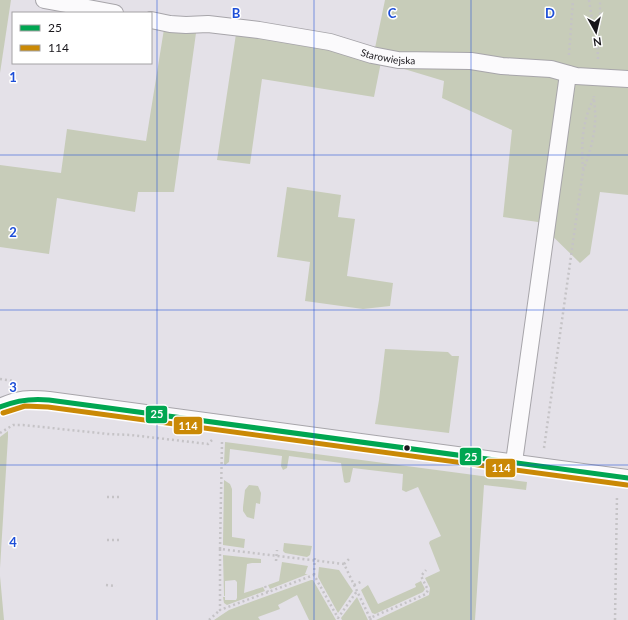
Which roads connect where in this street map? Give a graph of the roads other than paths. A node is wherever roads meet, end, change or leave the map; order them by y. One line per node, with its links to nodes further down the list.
1 (44, 0): 2 (street)
2 (110, 12)
3 (152, 20): 4 (street, Starowiejska)
4 (568, 74): 5 (street, Starowiejska); 7 (street)
5 (628, 79)
6 (0, 407): 7 (street)
7 (514, 462): 8 (street)
8 (628, 478)

